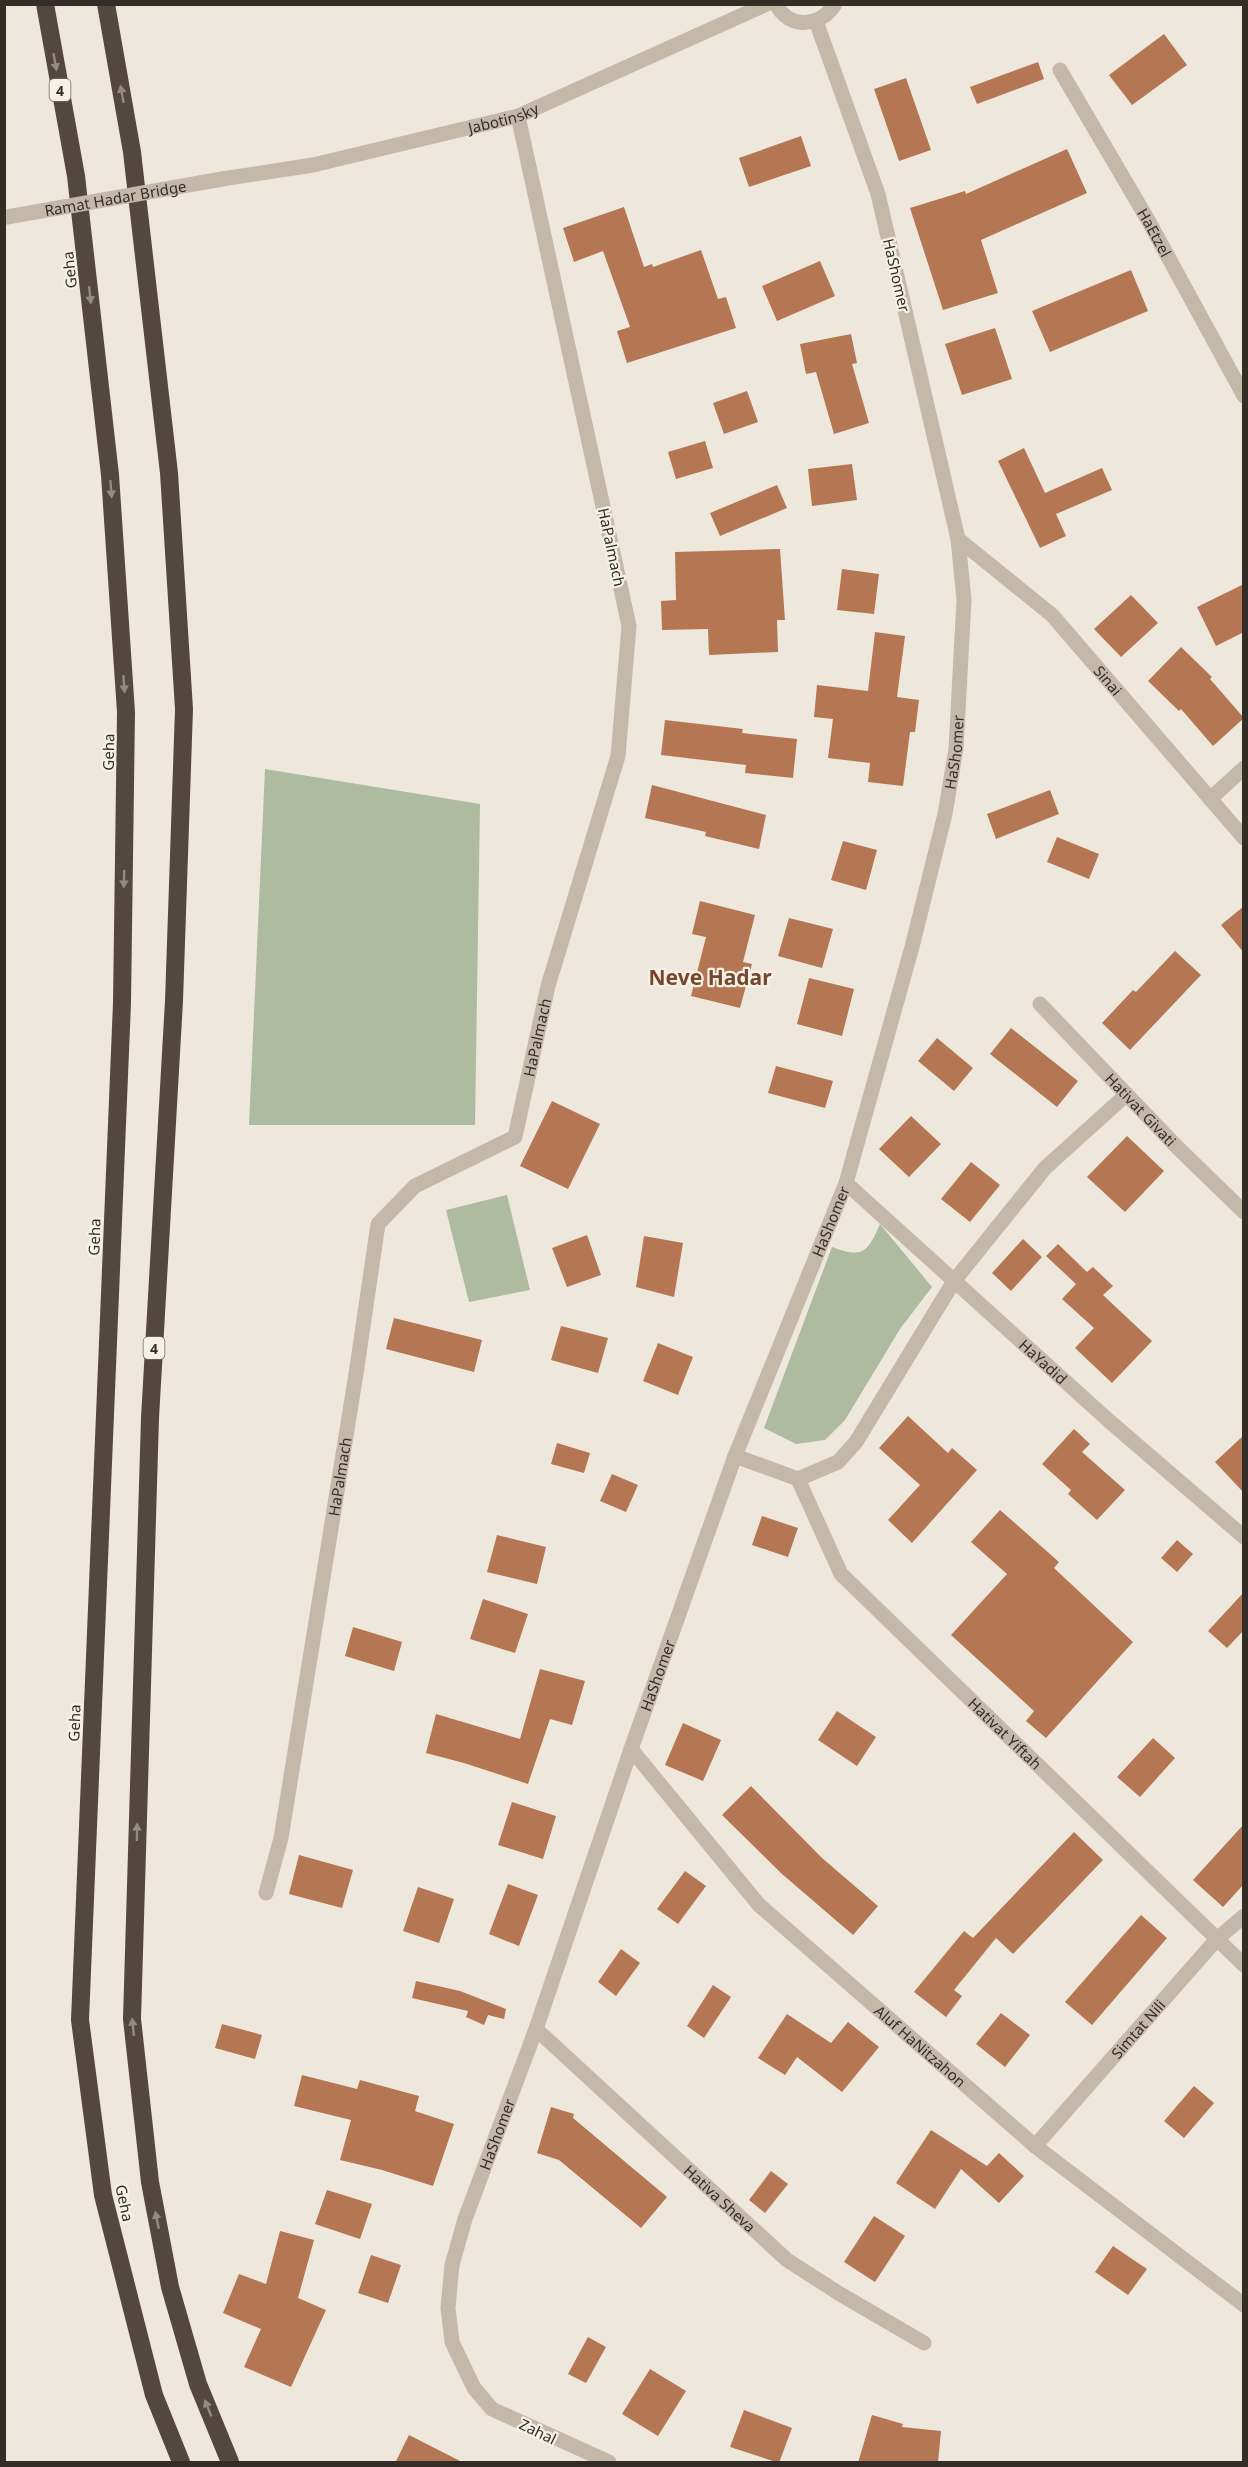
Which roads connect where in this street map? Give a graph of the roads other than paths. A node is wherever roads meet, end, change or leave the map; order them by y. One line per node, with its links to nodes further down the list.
1 (45, 4): 34 (highway, Geha / 4, one-way to 34)
2 (106, 4): 35 (highway, Geha / 4, one-way to 2)
3 (767, 4): 8 (street, Jabotinsky)
4 (776, 4): 6 (street)
5 (835, 4): 6 (street)
6 (816, 21): 12 (street, HaShomer)
7 (1060, 70): 11 (street, HaEtzel)
8 (518, 116): 9 (street, Jabotinsky); 25 (street, HaPalmach)
9 (222, 179): 10 (street, Ramat Hadar Bridge, bridge)
10 (6, 217)
11 (1244, 396)
12 (958, 539): 14 (street, Sinai); 18 (street, HaShomer)
13 (1244, 768): 14 (street)
14 (1210, 799): 15 (street, Sinai)
15 (1244, 838)
16 (1040, 1004): 17 (street, Hativat Givati)
17 (1126, 1095): 19 (street, Hativat Givati); 20 (street)
18 (846, 1183): 20 (street, HaYadid); 21 (street, HaShomer)
19 (1244, 1212)
20 (954, 1281): 22 (street); 23 (street, HaYadid)
21 (735, 1456): 22 (street); 24 (street, HaShomer)
22 (798, 1479): 27 (street, Hativat Yiftah)
23 (1244, 1538)
24 (631, 1749): 29 (street, HaShomer); 30 (street, Aluf HaNitzahon)
25 (266, 1893)
26 (1244, 1916): 27 (street, Simtat Nili)
27 (1217, 1939): 28 (street, Hativat Yiftah); 30 (street, Simtat Nili)
28 (1244, 1965)
29 (536, 2029): 32 (street, Hativa Sheva); 33 (street, HaShomer)
30 (1035, 2146): 31 (street, Aluf HaNitzahon)
31 (1244, 2305)
32 (924, 2343)
33 (474, 2388): 36 (street, Zahal)
34 (181, 2463)
35 (230, 2463)
36 (609, 2463)

